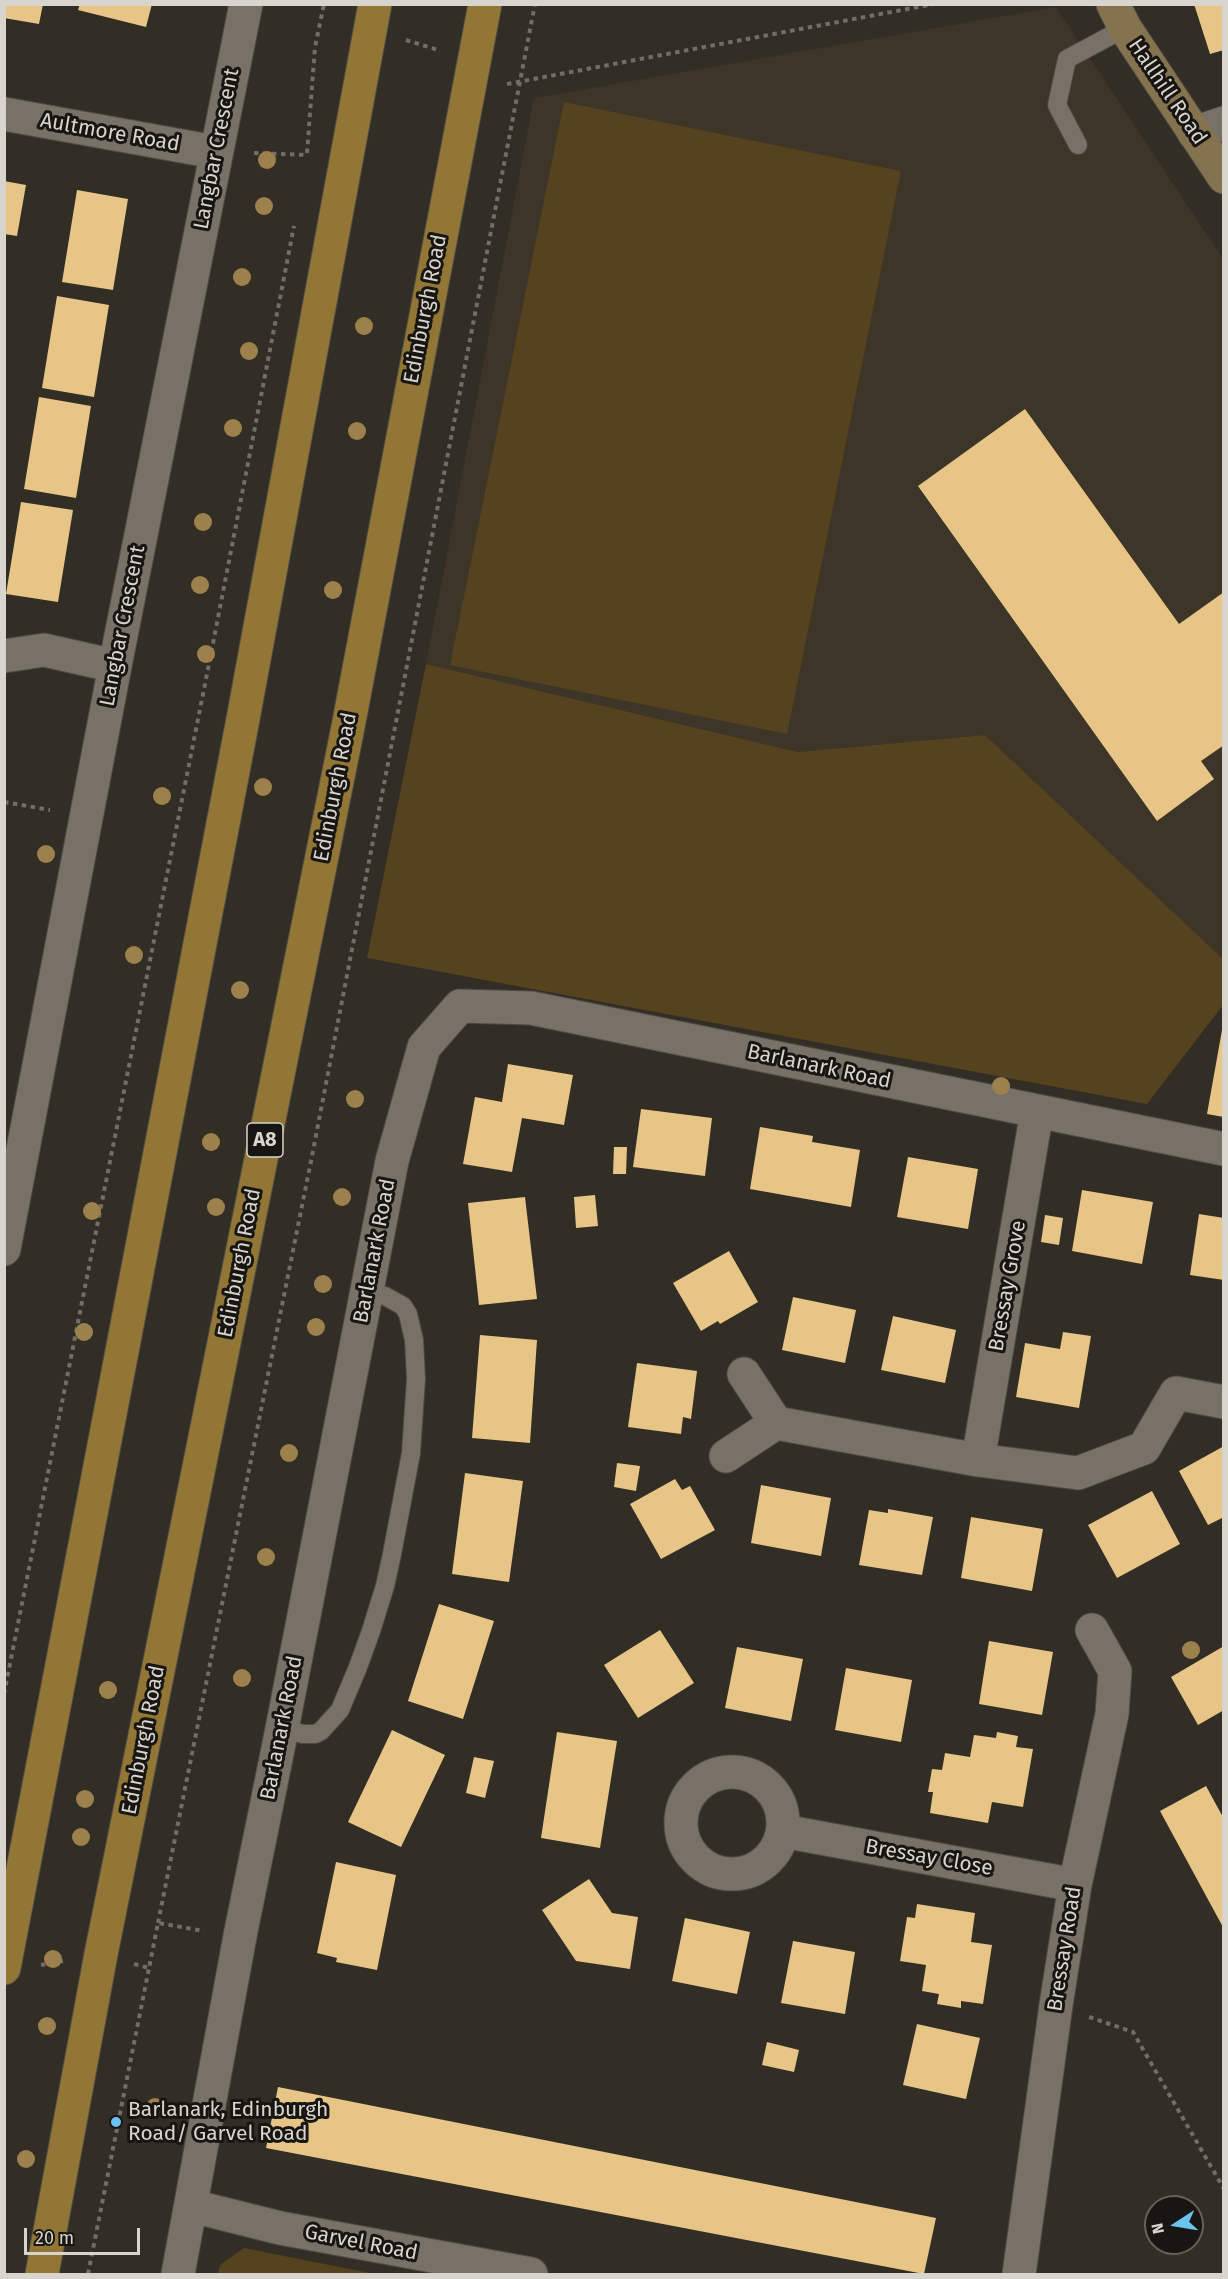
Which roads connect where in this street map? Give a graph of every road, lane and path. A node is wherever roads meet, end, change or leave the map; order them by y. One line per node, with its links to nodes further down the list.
1 (246, 4): 13 (street, Langbar Crescent)
2 (324, 4): 14 (path)
3 (485, 4): 8 (main road, Edinburgh Road / A8)
4 (535, 4): 9 (path)
5 (934, 4): 9 (path)
6 (1119, 16): 11 (street, Hallhill Road); 12 (lane)
7 (373, 17): 8 (path); 37 (main road)
8 (471, 76): 9 (path); 42 (main road, Edinburgh Road / A8)
9 (521, 81): 36 (path)
10 (4, 114): 13 (street, Aultmore Road)
11 (1209, 128): 16 (street, Hallhill Road)
12 (1078, 145)
13 (216, 152): 14 (path); 19 (street, Langbar Crescent)
14 (307, 155): 15 (path)
15 (305, 167)
16 (1224, 177)
17 (294, 225): 32 (path)
18 (4, 656): 19 (street)
19 (115, 666): 21 (street, Langbar Crescent)
20 (4, 802): 21 (path)
21 (87, 817): 24 (street, Langbar Crescent)
22 (1037, 1111): 23 (street, Barlanark Road); 25 (street, Barlanark Road); 30 (street, Bressay Grove)
23 (1224, 1149)
24 (4, 1249)
25 (367, 1292): 33 (street, Barlanark Road); 33 (lane)
26 (744, 1374): 28 (street)
27 (1224, 1401): 30 (street)
28 (776, 1423): 29 (street); 30 (street)
29 (726, 1456)
30 (978, 1460)
31 (1092, 1630): 35 (street, Bressay Road)
32 (4, 1694)
33 (282, 1729): 41 (street, Barlanark Road)
34 (783, 1831): 35 (street, Bressay Close)
35 (1075, 1885): 39 (street, Bressay Road)
36 (158, 1923)
37 (4, 1968)
38 (149, 1968): 43 (path)
39 (1056, 2005): 40 (path); 46 (street, Bressay Road)
40 (1224, 2189)
41 (192, 2206): 44 (street, Barlanark Road); 45 (street, Garvel Road)
42 (42, 2274)
43 (88, 2274)
44 (178, 2274)
45 (531, 2274)
46 (1019, 2274)

